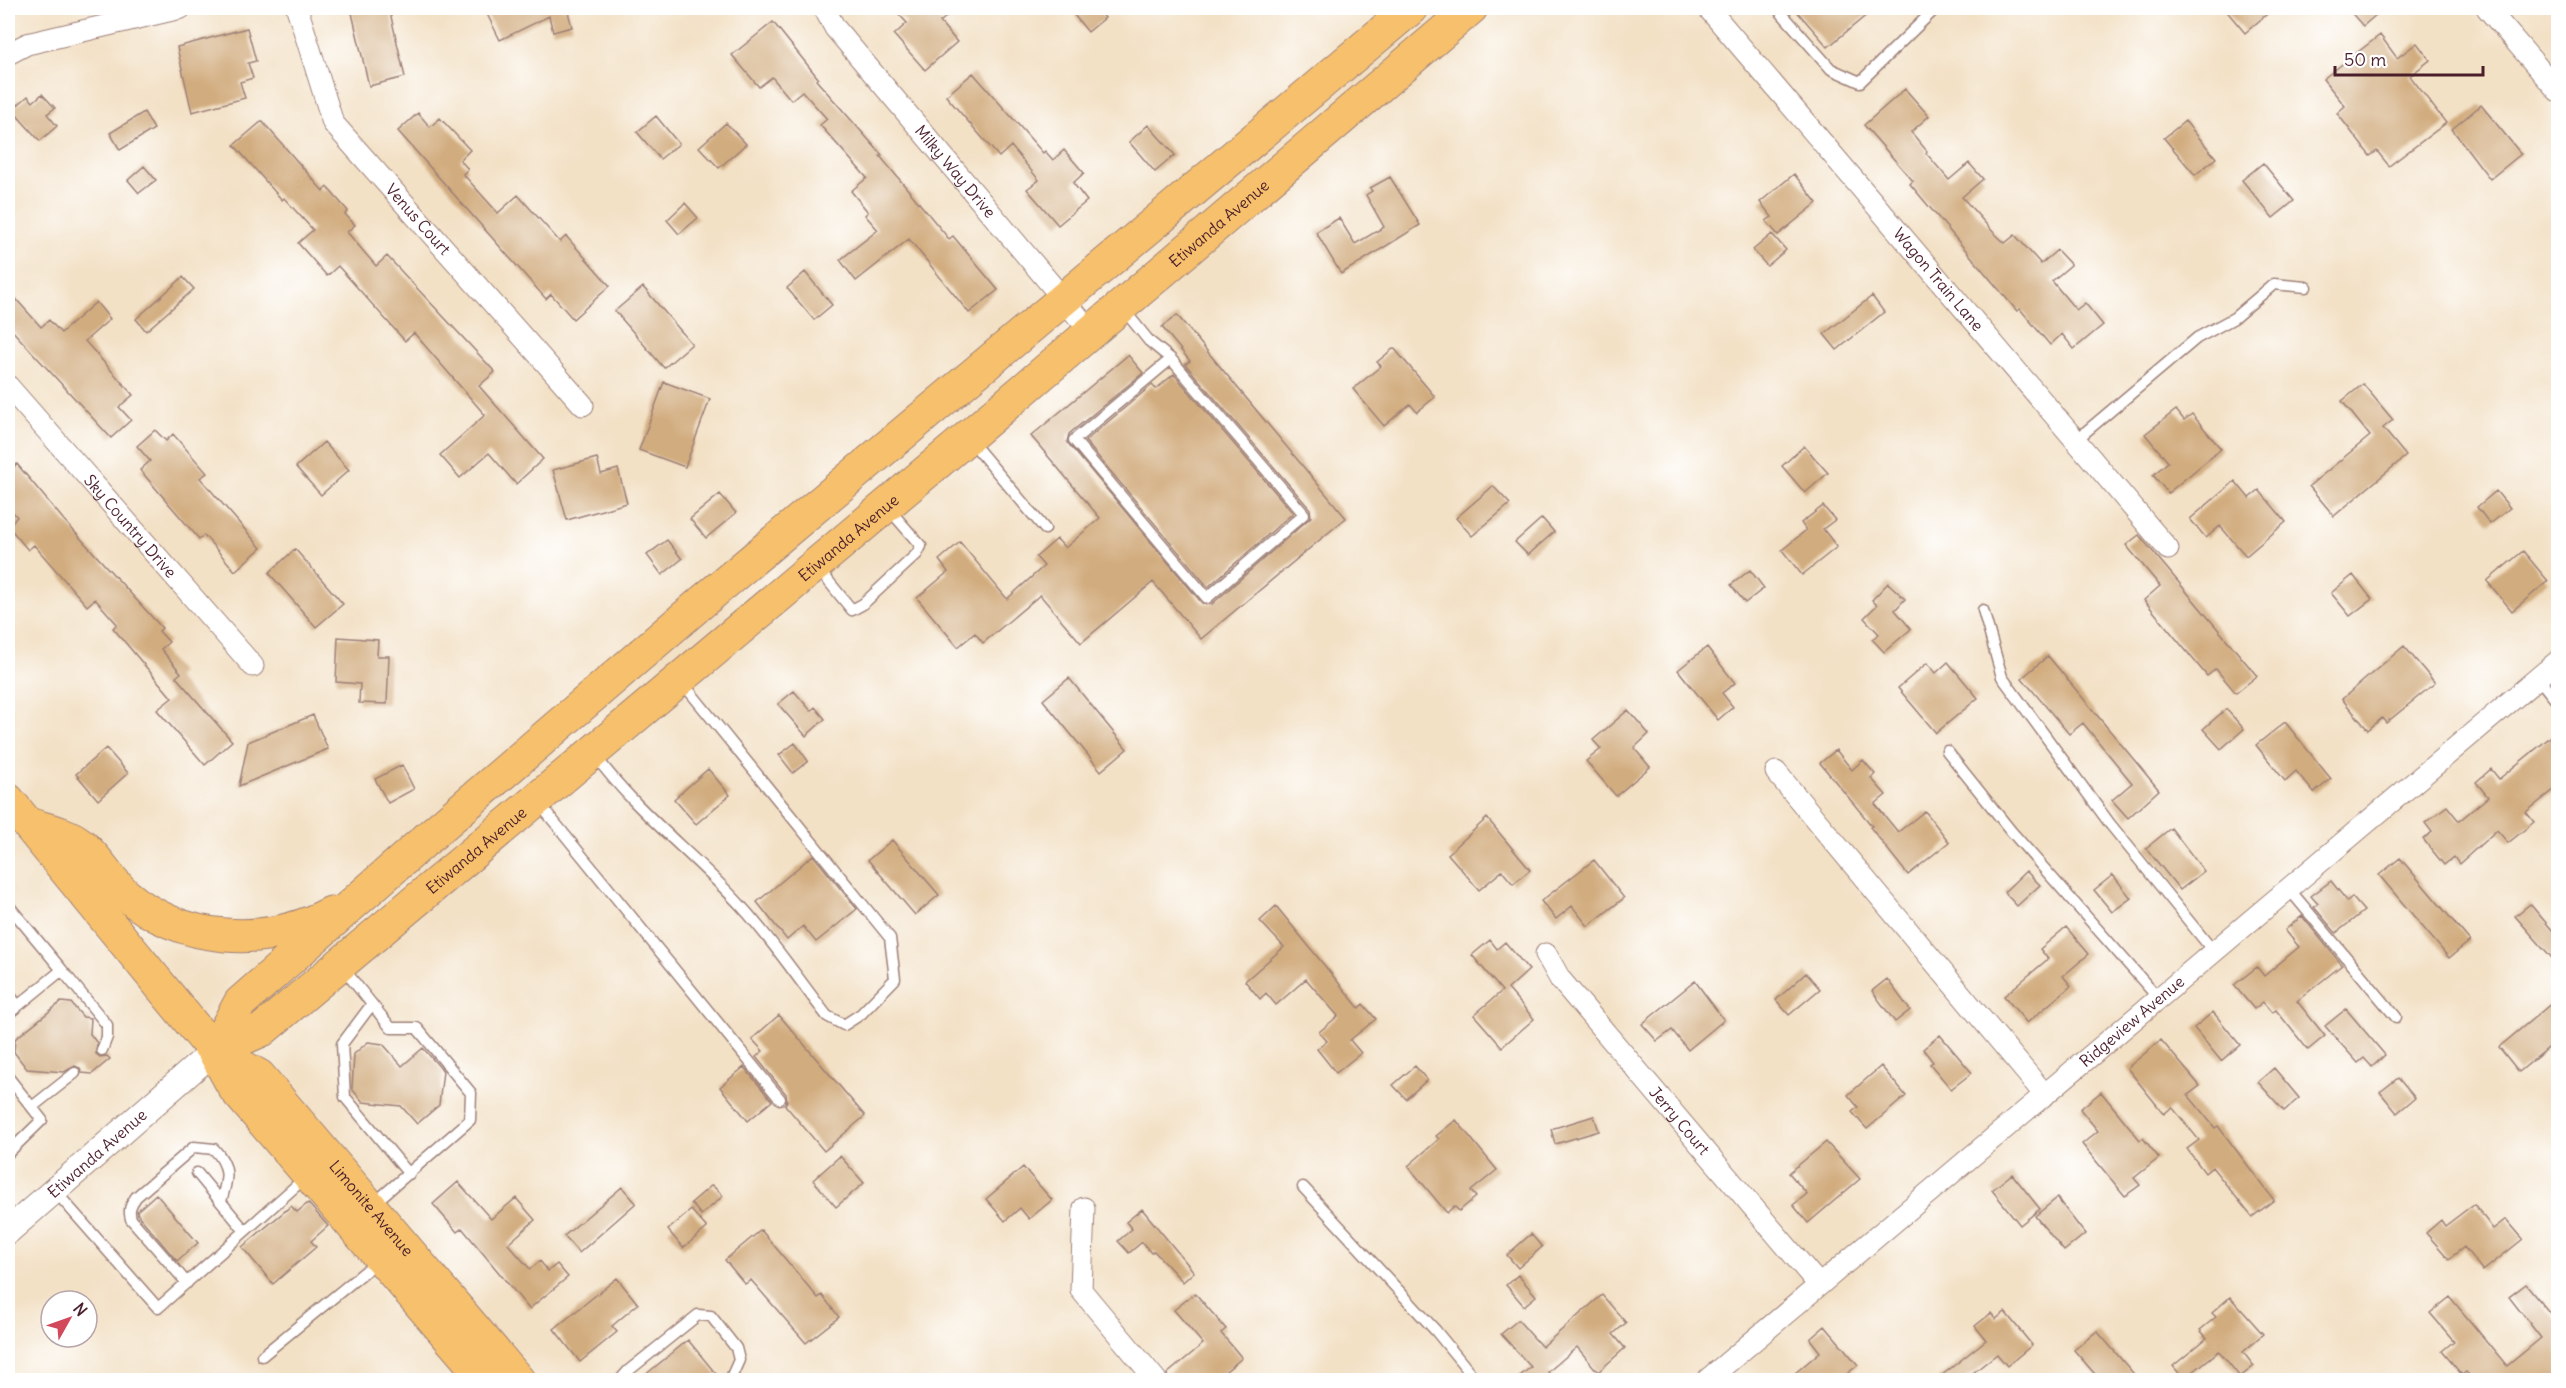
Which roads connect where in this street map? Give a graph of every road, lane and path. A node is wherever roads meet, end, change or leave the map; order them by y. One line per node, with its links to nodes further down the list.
1 (181, 8): 10 (street)
2 (297, 8): 18 (street, Venus Court)
3 (824, 8): 13 (street, Milky Way Drive)
4 (1411, 8): 13 (main road, Etiwanda Avenue)
5 (1471, 8): 14 (main road, Etiwanda Avenue)
6 (1708, 8): 20 (street, Wagon Train Lane)
7 (1777, 8): 8 (lane)
8 (1936, 8)
9 (2487, 8): 11 (street)
10 (8, 54)
11 (2559, 91)
12 (2306, 287): 20 (lane)
13 (1063, 299): 15 (street, Milky Way Drive); 37 (main road, Etiwanda Avenue)
14 (1121, 307): 15 (main road, Etiwanda Avenue); 16 (lane)
15 (1091, 332): 19 (main road, Etiwanda Avenue)
16 (1171, 359): 16 (lane)
17 (8, 386): 27 (street, Sky Country Drive)
18 (583, 405)
19 (968, 437): 21 (main road, Etiwanda Avenue); 22 (lane)
20 (2076, 440): 23 (street, Wagon Train Lane)
21 (886, 506): 24 (main road, Etiwanda Avenue); 24 (lane)
22 (1045, 529)
23 (2168, 549)
24 (815, 565): 29 (main road, Etiwanda Avenue)
25 (1983, 610): 39 (lane)
26 (2559, 662): 28 (street, Ridgeview Avenue)
27 (253, 666)
28 (2538, 678): 30 (lane); 36 (street, Ridgeview Avenue)
29 (680, 680): 32 (main road, Etiwanda Avenue); 32 (lane)
30 (2559, 703)
31 (1947, 751): 44 (lane)
32 (593, 752): 34 (main road, Etiwanda Avenue)
33 (1776, 772): 53 (street)
34 (536, 800): 41 (main road, Etiwanda Avenue); 54 (lane)
35 (18, 812): 37 (main road); 50 (main road, Limonite Avenue)
36 (2289, 889): 39 (street, Ridgeview Avenue); 48 (lane)
37 (363, 896): 50 (main road, Etiwanda Avenue)
38 (8, 905): 42 (lane)
39 (2214, 952): 44 (street, Ridgeview Avenue)
40 (1546, 954): 69 (street, Jerry Court)
41 (340, 964): 45 (lane); 50 (main road, Etiwanda Avenue)
42 (62, 970): 46 (lane); 49 (lane)
43 (8, 993): 46 (lane)
44 (2159, 999): 53 (street, Ridgeview Avenue)
45 (372, 1004): 58 (lane); 58 (lane)
46 (18, 1006): 47 (lane)
47 (8, 1014)
48 (2396, 1017)
49 (102, 1050)
50 (214, 1051): 59 (main road, Limonite Avenue); 61 (street, Etiwanda Avenue); 63 (main road, Limonite Avenue)
51 (75, 1073): 55 (lane)
52 (8, 1077): 55 (lane)
53 (2045, 1095): 69 (street, Ridgeview Avenue)
54 (780, 1099)
55 (32, 1107): 56 (lane)
56 (8, 1153)
57 (197, 1173): 62 (lane)
58 (409, 1174): 63 (lane)
59 (308, 1175): 65 (lane); 67 (main road, Limonite Avenue)
60 (1303, 1187): 76 (lane)
61 (55, 1190): 66 (street, Etiwanda Avenue); 68 (lane)
62 (221, 1201): 65 (lane); 68 (lane)
63 (371, 1206): 72 (main road, Limonite Avenue)
64 (1084, 1208): 75 (street)
65 (245, 1231): 68 (lane)
66 (8, 1232)
67 (381, 1259): 70 (lane); 71 (main road, Limonite Avenue)
68 (187, 1283)
69 (1819, 1286): 77 (street, Ridgeview Avenue)
70 (261, 1356)
71 (486, 1380)
72 (518, 1380)
73 (620, 1380): 74 (lane)
74 (730, 1380)
75 (1156, 1380)
76 (1476, 1380)
77 (1707, 1380)

